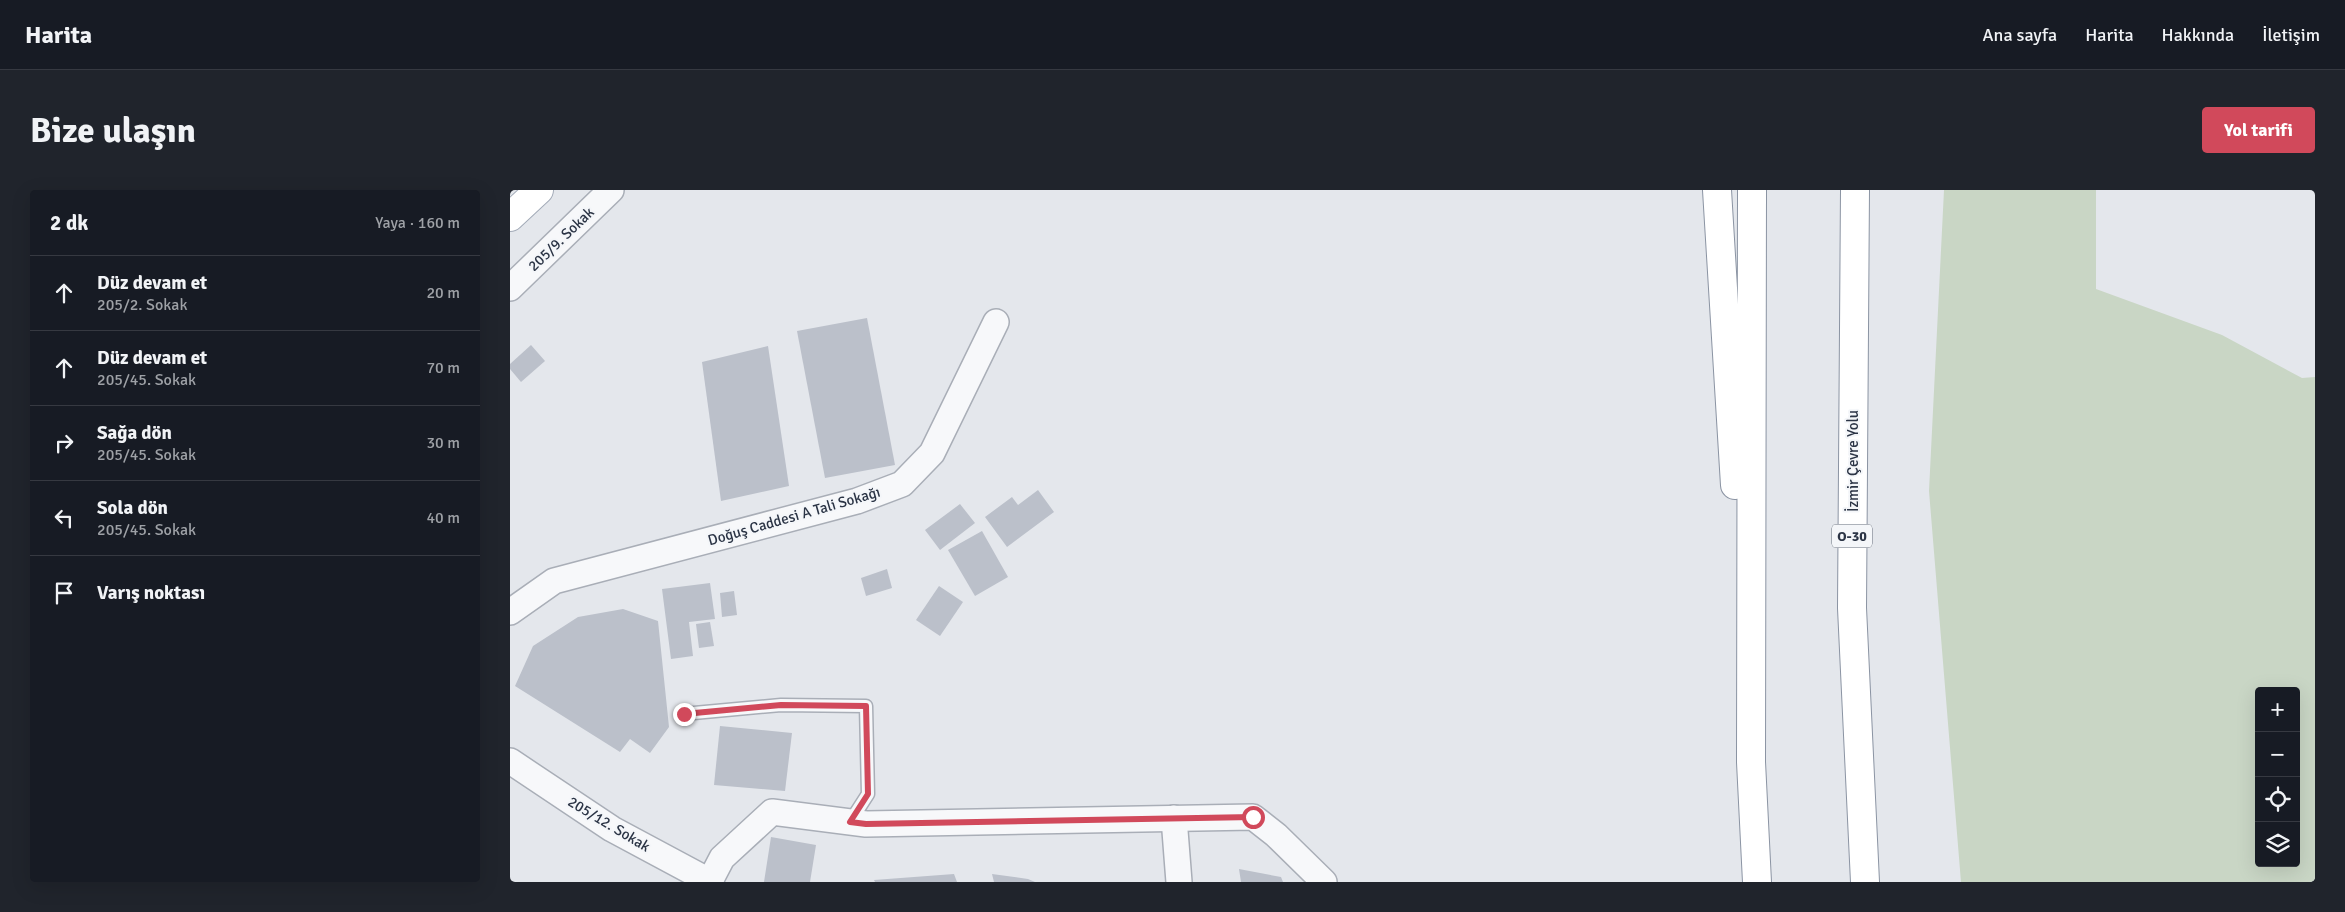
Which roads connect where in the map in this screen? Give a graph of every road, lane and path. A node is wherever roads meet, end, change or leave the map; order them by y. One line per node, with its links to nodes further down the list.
1 (539, 190): 6 (main road)
2 (611, 190): 7 (street, 205/9. Sokak)
3 (1717, 190): 12 (main road)
4 (1752, 190): 12 (main road)
5 (1855, 190): 19 (main road, İzmir Çevre Yolu / O-30)
6 (510, 217)
7 (510, 288)
8 (996, 322): 9 (street, Doğuş Caddesi A Tali Sokağı)
9 (510, 612)
10 (684, 714): 14 (lane)
11 (510, 761): 15 (street, 205/12. Sokak)
12 (1751, 762): 18 (main road)
13 (1174, 818): 14 (street); 16 (street); 17 (street)
14 (850, 822): 15 (street)
15 (711, 882)
16 (1179, 882)
17 (1324, 882)
18 (1757, 882)
19 (1865, 882)

